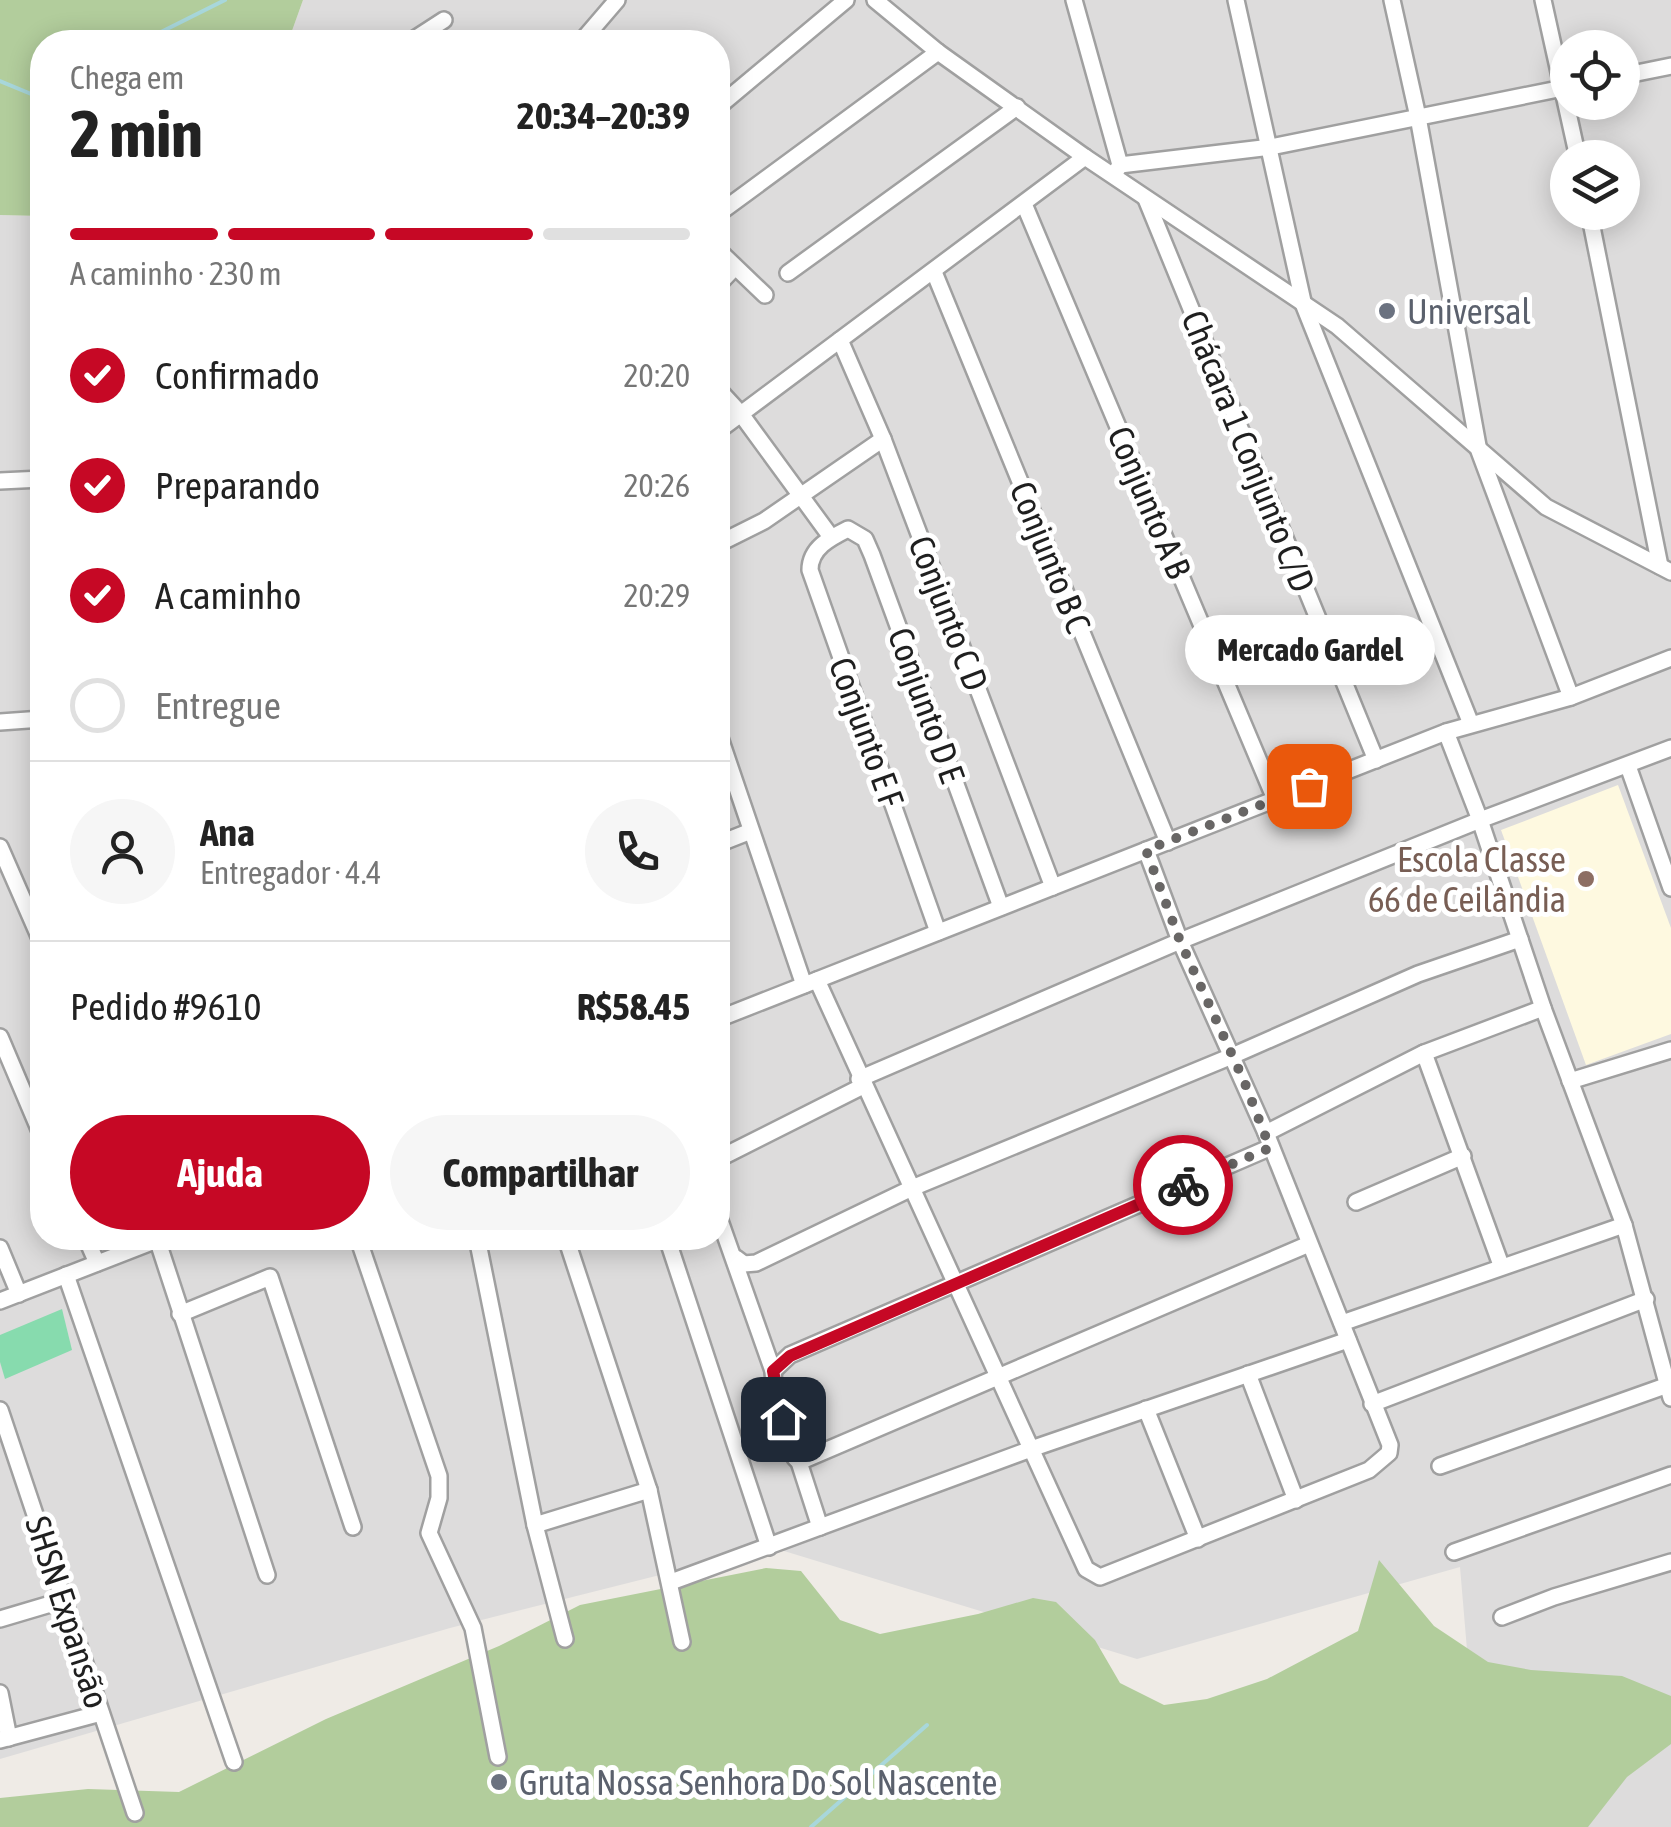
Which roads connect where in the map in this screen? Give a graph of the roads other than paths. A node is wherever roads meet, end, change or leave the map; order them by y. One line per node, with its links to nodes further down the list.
1 (617, 0): 11 (street)
2 (846, 0): 17 (street)
3 (903, 0): 8 (street)
4 (1074, 0): 22 (street)
5 (1236, 0): 20 (street)
6 (1392, 0): 19 (street)
7 (1543, 0): 12 (street)
8 (880, 4): 13 (street)
9 (444, 20): 10 (street)
10 (429, 30)
11 (591, 30)
12 (1551, 30)
13 (938, 52): 18 (street); 25 (street)
14 (1671, 66): 15 (street)
15 (1640, 72)
16 (1550, 90): 19 (street)
17 (730, 97)
18 (1016, 108): 21 (street); 31 (street)
19 (1418, 117): 20 (street); 39 (street)
20 (1271, 147): 22 (street); 33 (street)
21 (1085, 157): 22 (street); 24 (street)
22 (1117, 171): 23 (street)
23 (1146, 198): 33 (street); 53 (street, Chácara 1 Conjunto C/D)
24 (1024, 204): 30 (street); 56 (street, Conjunto A B)
25 (730, 205)
26 (1593, 230): 45 (street)
27 (730, 261): 28 (street)
28 (735, 266): 29 (street); 32 (street)
29 (730, 272)
30 (934, 272): 34 (street); 60 (street, Conjunto B C)
31 (788, 274)
32 (765, 295)
33 (1304, 306): 39 (street); 50 (street)
34 (840, 340): 36 (street); 38 (street, Conjunto C D)
35 (730, 403): 36 (street)
36 (741, 414): 37 (street); 42 (street)
37 (730, 422)
38 (883, 440): 42 (street); 63 (street, Conjunto C D)
39 (1479, 451): 45 (street); 47 (street)
40 (30, 479): 41 (street)
41 (0, 480)
42 (800, 494): 43 (street); 44 (street)
43 (831, 537): 65 (street, Conjunto D E); 67 (street, Conjunto E F)
44 (730, 539)
45 (1666, 569)
46 (1671, 658): 47 (street)
47 (1571, 697): 50 (street)
48 (30, 720): 49 (street)
49 (0, 722)
50 (1471, 724): 51 (street)
51 (1446, 732): 53 (street); 57 (street)
52 (1671, 748): 54 (street)
53 (1376, 760): 56 (street)
54 (1628, 766): 57 (street); 64 (street)
55 (730, 769): 58 (street)
56 (1275, 800): 60 (street)
57 (1480, 820): 68 (street); 69 (street)
58 (750, 831): 59 (street); 70 (street)
59 (730, 839)
60 (1168, 842): 62 (street)
61 (0, 847): 66 (street)
62 (1146, 850): 63 (street); 69 (street)
63 (1054, 886): 65 (street)
64 (1671, 888)
65 (1001, 907): 67 (street)
66 (30, 916)
67 (938, 932): 70 (street)
68 (1520, 939): 71 (street); 76 (street)
69 (1180, 941): 76 (street); 77 (street)
70 (810, 982): 72 (street); 77 (street)
71 (1542, 1008): 75 (street); 78 (street)
72 (730, 1014)
73 (0, 1037): 79 (street)
74 (1670, 1052): 78 (street)
75 (1424, 1054): 80 (street); 82 (street)
76 (1232, 1056): 80 (street); 83 (street)
77 (861, 1082): 81 (street); 83 (street)
78 (1570, 1082): 85 (street)
79 (30, 1108)
80 (1268, 1140): 87 (street); 100 (street)
81 (730, 1153)
82 (1463, 1156): 84 (street); 98 (street)
83 (912, 1188): 96 (street); 100 (street)
84 (1356, 1202)
85 (1624, 1224): 98 (street); 102 (street)
86 (730, 1244): 96 (street)
87 (1309, 1244): 105 (street); 110 (street)
88 (0, 1248): 101 (street)
89 (91, 1250): 97 (street)
90 (129, 1250): 97 (street)
91 (162, 1250): 104 (street)
92 (362, 1250): 138 (street)
93 (479, 1250): 121 (street)
94 (570, 1250): 119 (street)
95 (671, 1250): 125 (street)
96 (736, 1258): 108 (street)
97 (97, 1263): 99 (street)
98 (1501, 1266): 105 (street)
99 (66, 1275): 101 (street); 139 (street)
100 (955, 1283): 108 (street); 110 (street)
101 (19, 1294): 103 (street)
102 (1646, 1299): 107 (street); 112 (street)
103 (0, 1301)
104 (180, 1314): 122 (street); 128 (street)
105 (1342, 1323): 106 (street)
106 (1348, 1340): 109 (street); 112 (street)
107 (1666, 1360): 111 (street)
108 (773, 1371): 116 (street)
109 (1248, 1374): 113 (street); 120 (street)
110 (998, 1378): 115 (street); 116 (street)
111 (1669, 1392): 117 (street)
112 (1372, 1404): 120 (street)
113 (1146, 1408): 115 (street); 124 (street)
114 (0, 1410): 130 (street, SHSN Expansão)
115 (1031, 1449): 123 (street); 124 (street)
116 (799, 1462): 123 (street)
117 (1440, 1466)
118 (1671, 1475): 126 (street)
119 (649, 1490): 121 (street); 129 (street)
120 (1296, 1500): 124 (street)
121 (535, 1525): 133 (street)
122 (352, 1527)
123 (820, 1527): 125 (street)
124 (1198, 1538)
125 (768, 1547): 129 (street)
126 (1454, 1552)
127 (1671, 1562): 132 (street)
128 (267, 1575)
129 (672, 1582): 134 (street)
130 (64, 1600): 131 (street); 136 (street, SHSN Expansão)
131 (0, 1618)
132 (1502, 1618)
133 (565, 1638)
134 (682, 1642)
135 (0, 1693): 137 (street)
136 (102, 1713): 137 (street); 140 (street, SHSN Expansão)
137 (4, 1739)
138 (498, 1756)
139 (234, 1762)
140 (135, 1813)

